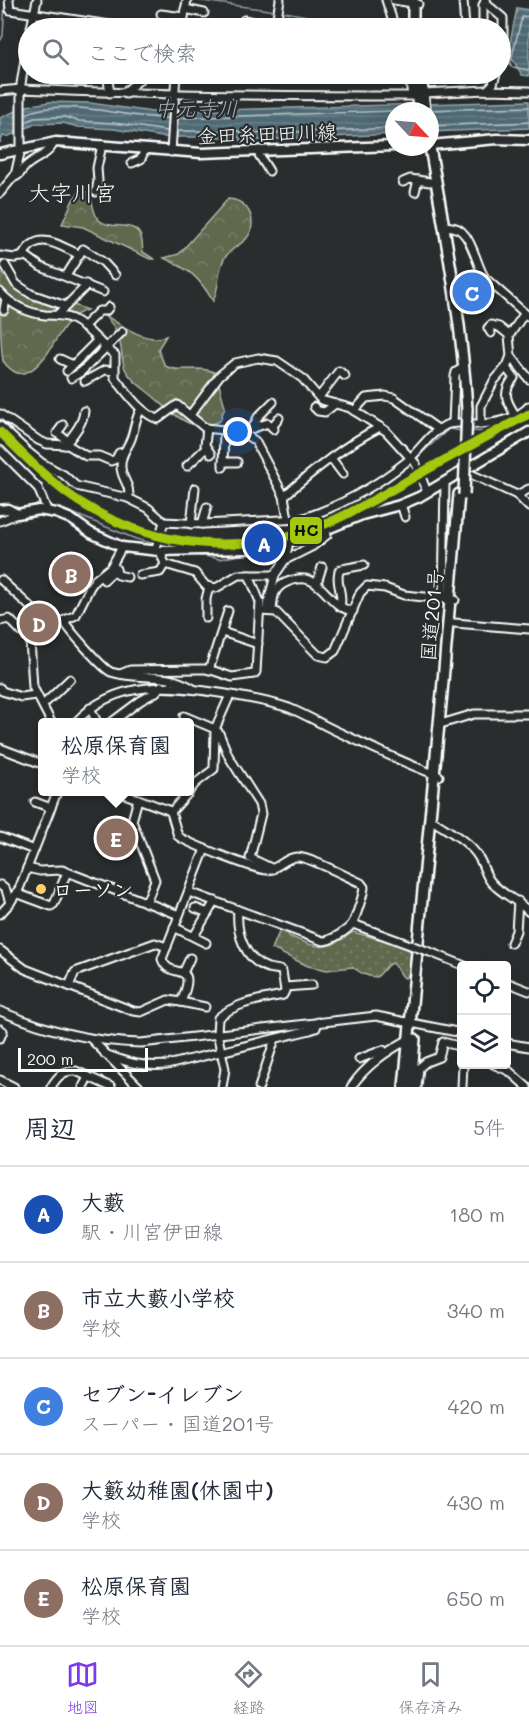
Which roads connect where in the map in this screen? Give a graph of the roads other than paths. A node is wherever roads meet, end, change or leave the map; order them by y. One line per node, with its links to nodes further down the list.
1 (9, 0): 12 (street)
2 (37, 0): 12 (street)
3 (187, 0): 10 (street)
4 (280, 0): 17 (street)
5 (386, 0): 18 (street)
6 (394, 0): 9 (street)
7 (463, 0): 21 (street)
8 (485, 0): 22 (street); 23 (street)
9 (415, 2): 19 (highway); 20 (highway)
10 (184, 13): 11 (street); 13 (street); 16 (street)
11 (204, 13)
12 (34, 14): 14 (street); 15 (street)
13 (161, 14)
14 (33, 18)
15 (57, 18)
16 (183, 18)
17 (277, 18)
18 (392, 18)
19 (414, 18)
20 (417, 18)
21 (464, 18)
22 (483, 18)
23 (503, 18)
24 (22, 84): 34 (street)
25 (109, 84): 36 (street)
26 (134, 84): 37 (street)
27 (175, 84): 38 (street)
28 (413, 84): 39 (street)
29 (416, 84): 39 (highway)
30 (420, 84): 39 (highway)
31 (493, 84): 32 (street)
32 (487, 90): 35 (street); 39 (street)
33 (0, 91): 34 (street)
34 (21, 91): 36 (street); 47 (street)
35 (529, 91)
36 (110, 93): 37 (street)
37 (126, 94): 38 (street)
38 (174, 96): 39 (street); 49 (street)
39 (418, 96): 40 (highway); 41 (highway)
40 (418, 102)
41 (421, 102)
42 (529, 141): 45 (main road)
43 (54, 142): 44 (main road, 金田糸田田川線); 47 (main road, 金田糸田田川線); 56 (street)
44 (102, 145): 48 (main road, 金田糸田田川線); 60 (street)
45 (439, 145)
46 (385, 146): 50 (main road, 金田糸田田川線)
47 (21, 147): 51 (main road, 金田糸田田川線); 56 (street)
48 (145, 149): 49 (main road, 金田糸田田川線); 54 (street)
49 (171, 149): 50 (main road, 金田糸田田川線)
50 (259, 150): 55 (street)
51 (0, 154)
52 (426, 156): 59 (highway, 国道201号)
53 (432, 156): 63 (highway, 国道201号)
54 (132, 163)
55 (269, 171)
56 (14, 177): 62 (street)
57 (418, 180): 58 (street); 59 (street); 61 (street)
58 (403, 182)
59 (430, 182): 91 (highway, 国道201号)
60 (96, 192)
61 (416, 192)
62 (0, 193)
63 (444, 227): 80 (street); 101 (highway, 国道201号)
64 (78, 254): 66 (street); 70 (street); 71 (street)
65 (0, 256): 66 (street)
66 (22, 257): 71 (street)
67 (5, 265): 69 (street)
68 (17, 266): 69 (street)
69 (9, 273): 76 (street)
70 (115, 275)
71 (66, 276): 72 (street)
72 (86, 284): 74 (street); 76 (street)
73 (0, 292): 75 (street)
74 (103, 292)
75 (6, 298): 78 (street); 79 (street)
76 (66, 306): 79 (street)
77 (110, 307): 81 (street)
78 (4, 310)
79 (57, 315): 81 (street)
80 (527, 316): 84 (street)
81 (83, 327): 85 (street)
82 (122, 332): 86 (street)
83 (491, 333): 84 (street)
84 (509, 335): 87 (street)
85 (98, 340): 86 (street); 89 (street)
86 (106, 348): 89 (street); 92 (street)
87 (511, 356): 90 (street); 94 (street)
88 (60, 359): 89 (street)
89 (73, 365)
90 (506, 368): 107 (street); 111 (street)
91 (461, 369): 101 (highway, 国道201号); 109 (street)
92 (114, 371): 95 (street); 102 (street)
93 (345, 376): 96 (street)
94 (529, 379)
95 (85, 381)
96 (319, 398): 98 (street); 106 (street)
97 (273, 402): 113 (street)
98 (335, 404): 100 (street); 104 (street)
99 (529, 406): 107 (street)
100 (314, 407)
101 (465, 408): 165 (highway, 国道201号)
102 (141, 409): 106 (street); 122 (street)
103 (84, 411): 120 (street)
104 (354, 411): 114 (street); 117 (street)
105 (0, 414): 120 (street)
106 (190, 415): 115 (street)
107 (516, 416): 111 (street)
108 (279, 418): 113 (street)
109 (453, 423): 111 (street); 117 (street)
110 (63, 424): 120 (street)
111 (481, 424)
112 (0, 426): 135 (street)
113 (253, 427): 118 (street)
114 (380, 427): 123 (street); 124 (street)
115 (207, 428): 116 (street); 126 (street)
116 (224, 430): 118 (street); 125 (street)
117 (439, 430): 124 (street)
118 (242, 432): 134 (street)
119 (529, 432): 127 (main road)
120 (66, 443): 122 (street)
121 (0, 450): 140 (street)
122 (123, 452): 135 (street)
123 (331, 458): 128 (street); 134 (street)
124 (411, 458): 132 (street); 143 (street)
125 (237, 462)
126 (187, 466)
127 (464, 471): 129 (main road); 133 (street)
128 (343, 474)
129 (445, 482): 132 (main road); 165 (street)
130 (195, 488): 146 (street)
131 (529, 489): 133 (street)
132 (428, 492): 136 (main road)
133 (517, 495): 138 (street)
134 (284, 496): 143 (street)
135 (128, 498): 145 (street)
136 (401, 504): 142 (street); 148 (main road)
137 (207, 507): 147 (street)
138 (529, 507)
139 (0, 510): 141 (main road)
140 (47, 510): 141 (main road); 150 (main road)
141 (17, 514): 144 (street)
142 (405, 517)
143 (288, 519): 147 (street)
144 (0, 521)
145 (164, 522): 146 (street); 151 (street)
146 (191, 524): 147 (street)
147 (202, 524)
148 (326, 533): 149 (main road); 152 (street)
149 (289, 543): 151 (main road); 152 (street)
150 (122, 547): 151 (main road); 155 (street)
151 (157, 551): 153 (street)
152 (285, 560): 159 (street)
153 (165, 564): 157 (street); 164 (street)
154 (364, 565): 166 (street)
155 (115, 566): 160 (street); 162 (street); 174 (street)
156 (322, 567): 163 (street)
157 (140, 575)
158 (249, 575): 159 (street); 164 (street); 169 (street)
159 (275, 575): 167 (street)
160 (127, 577)
161 (1, 580): 171 (street)
162 (104, 580)
163 (317, 583): 166 (street); 167 (street)
164 (209, 587): 172 (street)
165 (450, 599): 170 (street); 175 (highway, 国道201号); 204 (highway, 国道201号)
166 (340, 607): 170 (street)
167 (270, 608): 169 (street); 170 (street)
168 (228, 611): 179 (street)
169 (260, 611): 181 (street)
170 (353, 611)
171 (40, 614): 176 (street); 178 (street)
172 (206, 618)
173 (0, 621): 178 (street)
174 (64, 621): 176 (street); 183 (street)
175 (454, 623): 177 (street); 200 (highway, 国道201号)
176 (50, 625): 180 (street)
177 (529, 629)
178 (22, 632): 180 (street)
179 (222, 632): 181 (street); 182 (street)
180 (30, 640): 188 (street)
181 (258, 644): 182 (street)
182 (209, 670): 183 (street)
183 (120, 674): 187 (street)
184 (70, 679): 190 (street)
185 (161, 686): 187 (street); 191 (street); 197 (street)
186 (0, 688): 188 (street)
187 (193, 688): 189 (street)
188 (36, 695): 190 (street)
189 (230, 695): 201 (street); 204 (street)
190 (43, 705): 194 (street)
191 (90, 708): 195 (street); 196 (street)
192 (529, 714): 200 (street)
193 (184, 716): 198 (street)
194 (49, 718)
195 (81, 718)
196 (95, 718)
197 (118, 718)
198 (189, 718)
199 (194, 720): 201 (street)
200 (444, 723): 204 (highway, 国道201号)
201 (215, 729): 205 (street); 218 (street)
202 (0, 748): 203 (street)
203 (38, 762)
204 (436, 775): 213 (highway, 国道201号); 252 (highway, 国道201号)
205 (194, 785)
206 (56, 796): 211 (street)
207 (130, 796): 209 (street)
208 (185, 796): 212 (street)
209 (138, 799): 212 (street); 226 (street)
210 (35, 802): 211 (street)
211 (51, 808): 216 (street)
212 (171, 812): 215 (street)
213 (435, 822): 224 (street); 252 (highway, 国道201号)
214 (0, 837): 216 (street)
215 (205, 849): 218 (street); 221 (street)
216 (34, 850): 217 (street)
217 (27, 868): 219 (street); 222 (street)
218 (273, 869): 233 (street)
219 (67, 872): 222 (street); 226 (street)
220 (0, 885): 225 (street)
221 (189, 892): 223 (street); 232 (street)
222 (16, 893): 225 (street)
223 (215, 901): 228 (street); 230 (street)
224 (518, 901): 229 (street); 237 (street)
225 (10, 903): 231 (street)
226 (146, 903): 232 (street)
227 (195, 908): 230 (street)
228 (238, 910): 233 (street); 246 (street)
229 (529, 912)
230 (208, 913): 235 (street)
231 (0, 914)
232 (179, 915): 234 (street)
233 (353, 924): 241 (street, bridge)
234 (174, 927): 235 (street); 238 (street)
235 (194, 936): 236 (street)
236 (206, 943)
237 (511, 943)
238 (167, 947): 242 (street); 245 (street)
239 (0, 950): 245 (street)
240 (190, 958): 242 (street)
241 (457, 963)
242 (183, 973): 248 (street)
243 (511, 984): 247 (street)
244 (312, 985): 246 (street)
245 (69, 987): 248 (street)
246 (285, 987): 254 (street)
247 (529, 991)
248 (181, 1002): 249 (street)
249 (205, 1007)
250 (0, 1011): 257 (street)
251 (318, 1022): 252 (street); 254 (street); 258 (street)
252 (413, 1022): 255 (street); 259 (highway, 国道201号); 267 (highway, 国道201号)
253 (0, 1029): 256 (street)
254 (217, 1033): 257 (street); 264 (street)
255 (457, 1033)
256 (0, 1038)
257 (90, 1039): 265 (street)
258 (275, 1039): 264 (street); 278 (street)
259 (409, 1039): 263 (street); 267 (highway, 国道201号)
260 (511, 1045): 262 (street)
261 (457, 1046): 282 (street)
262 (529, 1047)
263 (390, 1050): 266 (street); 279 (street)
264 (222, 1053): 265 (street); 277 (street)
265 (105, 1054): 276 (street)
266 (359, 1059)
267 (410, 1064): 280 (highway, 国道201号); 281 (highway, 国道201号)
268 (463, 1069): 283 (street)
269 (504, 1069): 284 (street)
270 (88, 1077): 273 (street); 274 (street); 275 (street)
271 (0, 1080): 272 (street)
272 (14, 1087)
273 (51, 1087)
274 (83, 1087)
275 (111, 1087)
276 (139, 1087)
277 (222, 1087)
278 (259, 1087)
279 (351, 1087)
280 (404, 1087)
281 (411, 1087)
282 (417, 1087)
283 (462, 1087)
284 (527, 1087)

